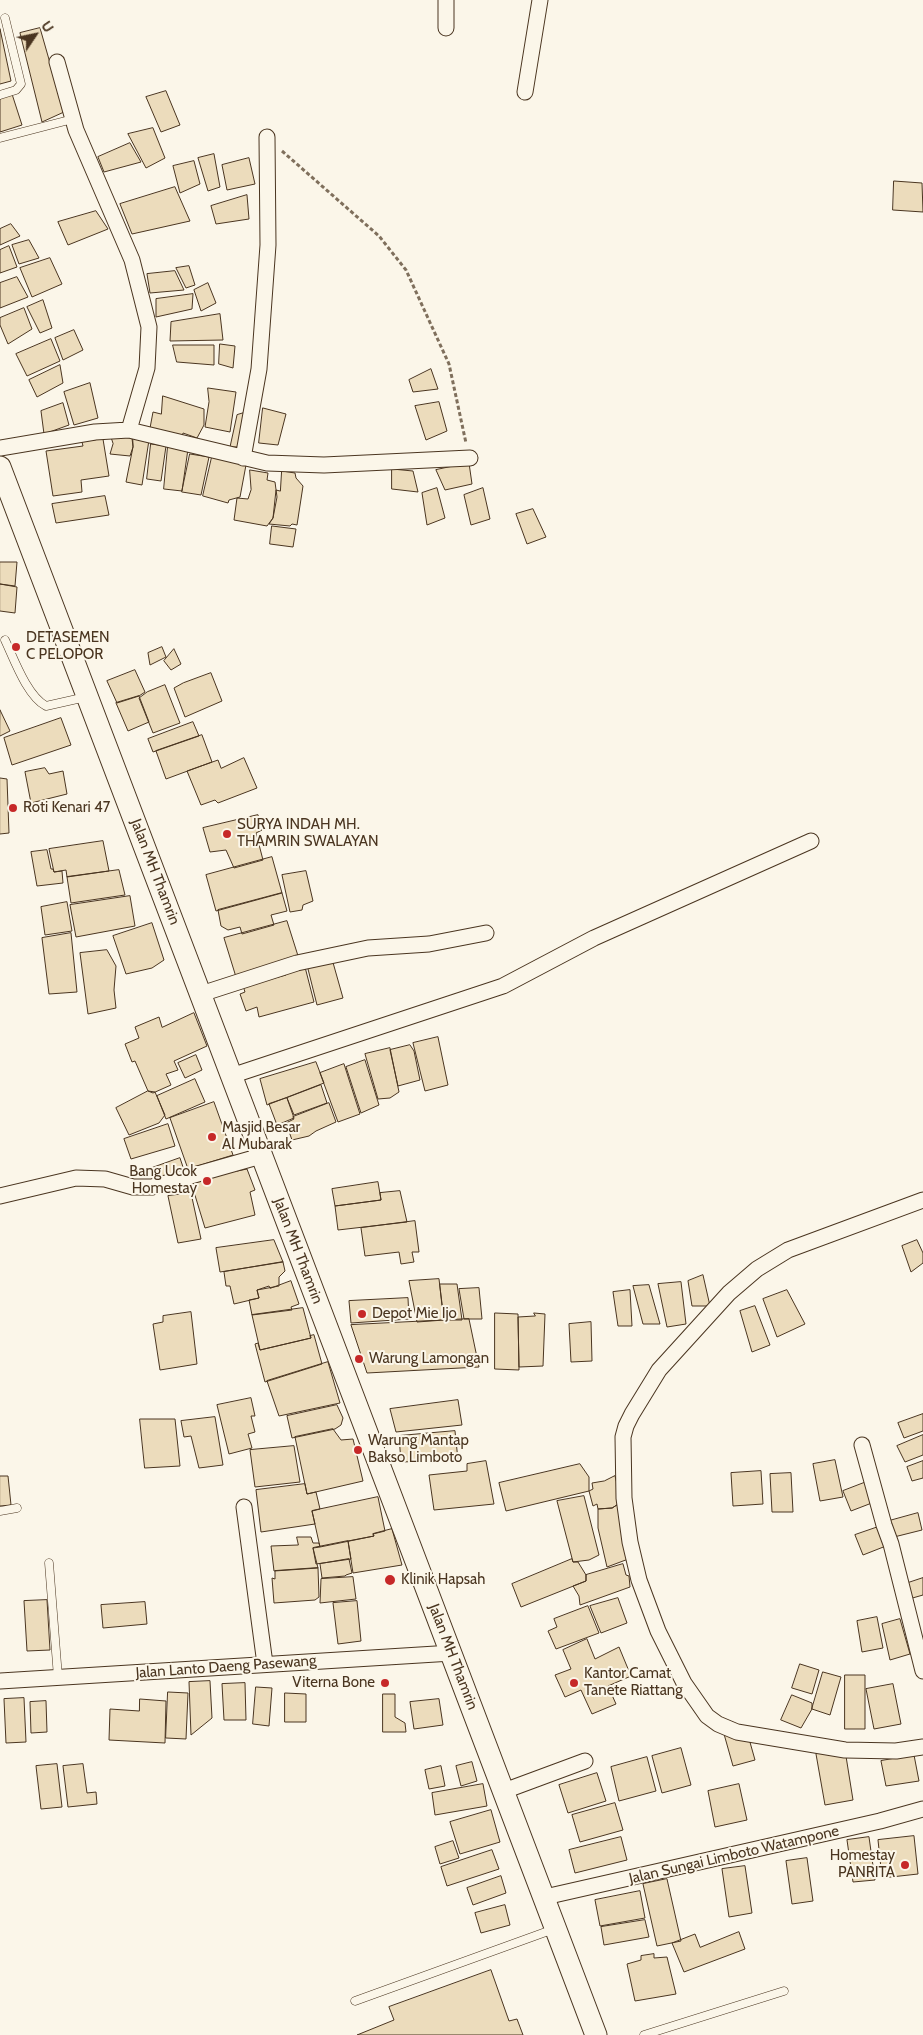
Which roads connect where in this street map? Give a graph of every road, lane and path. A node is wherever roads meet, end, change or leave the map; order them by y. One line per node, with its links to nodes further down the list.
1 (446, 0): 4 (street)
2 (540, 0): 6 (street)
3 (5, 18): 7 (lane)
4 (446, 28)
5 (58, 62): 8 (street)
6 (525, 92)
7 (0, 95)
8 (73, 119): 10 (lane); 11 (street)
9 (267, 137): 13 (street); 14 (path)
10 (0, 138)
11 (129, 430): 12 (street); 13 (street)
12 (0, 448)
13 (243, 458): 14 (street)
14 (470, 458)
15 (0, 467): 17 (main road, Jalan MH Thamrin)
16 (5, 640): 17 (lane)
17 (88, 697): 20 (main road, Jalan MH Thamrin)
18 (811, 841): 21 (street)
19 (486, 933): 20 (street)
20 (201, 994): 21 (main road, Jalan MH Thamrin)
21 (231, 1076): 22 (main road, Jalan MH Thamrin)
22 (261, 1156): 23 (street); 30 (main road, Jalan MH Thamrin)
23 (0, 1196)
24 (923, 1200): 35 (street)
25 (862, 1445): 32 (street)
26 (244, 1507): 31 (street)
27 (17, 1508): 28 (lane)
28 (0, 1511)
29 (48, 1563): 33 (lane)
30 (452, 1653): 31 (street, Jalan Lanto Daeng Pasewang); 37 (main road, Jalan MH Thamrin)
31 (265, 1664): 33 (street, Jalan Lanto Daeng Pasewang)
32 (923, 1671)
33 (58, 1677): 34 (street, Jalan Lanto Daeng Pasewang)
34 (0, 1681)
35 (923, 1747)
36 (585, 1761): 37 (street)
37 (504, 1792): 39 (main road, Jalan MH Thamrin)
38 (923, 1809): 39 (street, Jalan Sungai Limboto Watampone)
39 (545, 1898): 40 (main road, Jalan MH Thamrin)
40 (556, 1929): 42 (lane); 44 (main road, Jalan MH Thamrin)
41 (784, 1991): 43 (lane)
42 (355, 2001)
43 (649, 2034)
44 (596, 2035)

